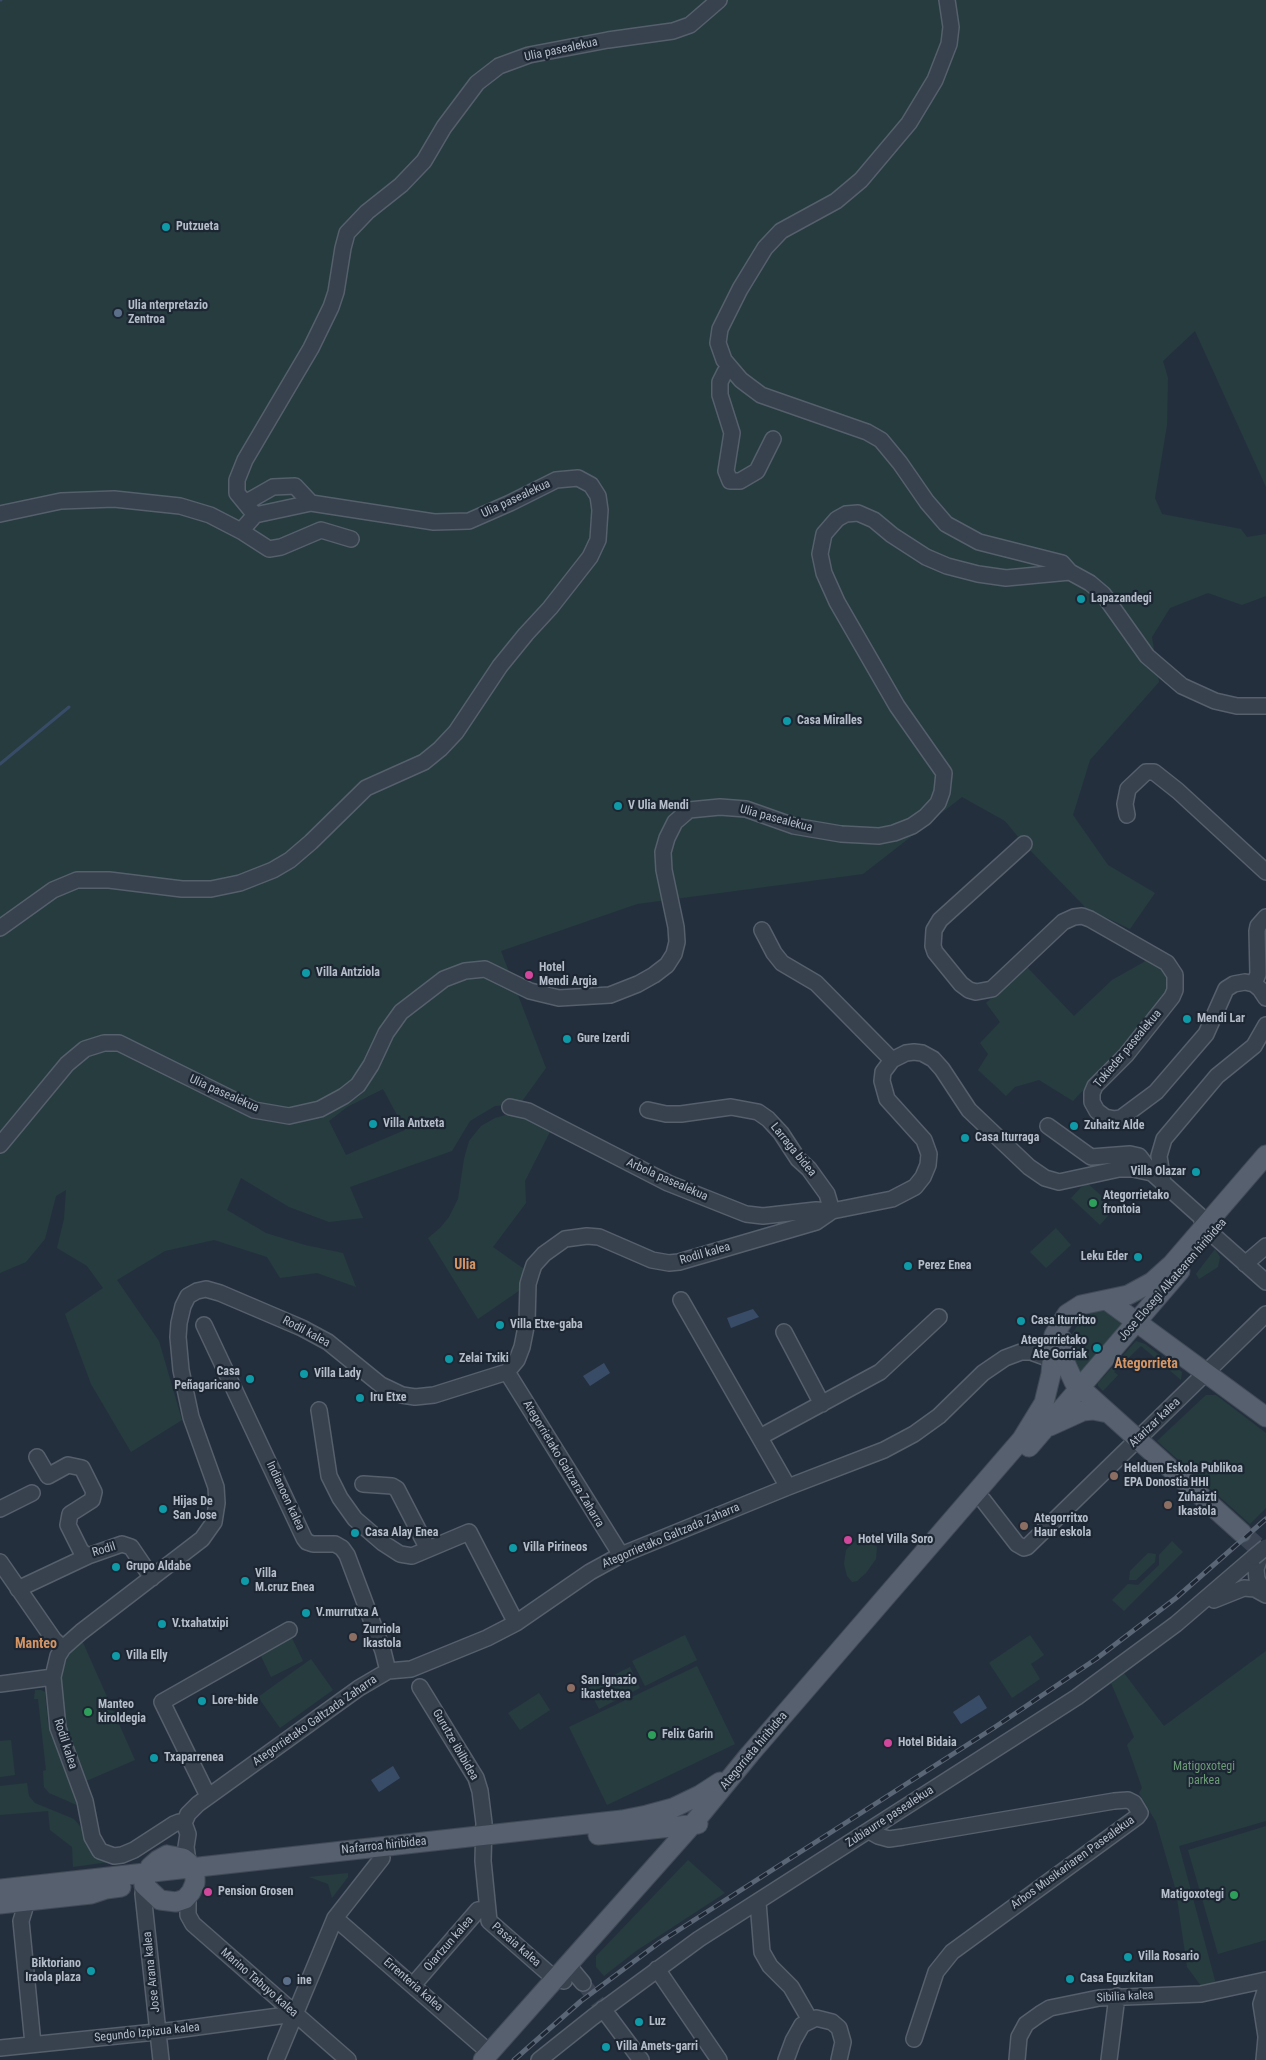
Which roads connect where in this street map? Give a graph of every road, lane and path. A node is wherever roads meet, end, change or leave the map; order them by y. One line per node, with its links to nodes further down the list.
1 (720, 0): 5 (street, Ulia pasealekua)
2 (947, 0): 3 (street)
3 (731, 369): 4 (street); 11 (street)
4 (773, 439)
5 (245, 503): 6 (street); 8 (street, Ulia pasealekua)
6 (311, 503): 8 (street, Ulia pasealekua); 17 (street, Ulia pasealekua)
7 (0, 514): 9 (street)
8 (255, 515): 9 (street)
9 (241, 531): 10 (street)
10 (351, 539)
11 (1070, 572): 12 (street); 26 (street, Ulia pasealekua)
12 (1266, 706)
13 (1127, 815): 15 (street)
14 (1024, 844): 19 (street, Tokieder pasealekua)
15 (1266, 872)
16 (1266, 917): 19 (street)
17 (0, 928)
18 (762, 930): 22 (street)
19 (1254, 984): 20 (street)
20 (1266, 998)
21 (1266, 1025): 29 (street)
22 (892, 1060): 29 (street); 30 (street, Rodil kalea)
23 (510, 1107): 30 (street, Arbola pasealekua)
24 (648, 1110): 30 (street, Larraga bidea)
25 (1048, 1126): 29 (street)
26 (0, 1145)
27 (1266, 1155): 31 (main road)
28 (1266, 1171): 31 (main road, Jose Elosegi Alkatearen hiribidea)
29 (1157, 1178): 31 (street)
30 (832, 1210): 43 (street, Rodil kalea)
31 (1209, 1230): 33 (street); 36 (main road, Jose Elosegi Alkatearen hiribidea); 39 (main road, Jose Elosegi Alkatearen hiribidea)
32 (1266, 1246): 33 (street)
33 (1245, 1264): 34 (street)
34 (1266, 1282)
35 (681, 1300): 51 (street)
36 (1108, 1301): 39 (main road); 42 (main road, Jose Elosegi Alkatearen hiribidea)
37 (1266, 1314): 44 (street, Atarizar kalea)
38 (939, 1317): 46 (street)
39 (1137, 1322): 44 (main road); 45 (main road, Jose Elosegi Alkatearen hiribidea)
40 (204, 1325): 75 (street, Indianoen kalea)
41 (784, 1332): 46 (street)
42 (1059, 1361): 45 (main road, Jose Elosegi Alkatearen hiribidea); 52 (main road, Jose Elosegi Alkatearen hiribidea); 56 (street, Ategorrietako Galtzada Zaharra)
43 (507, 1372): 64 (street, Ategorrietako Galtzara Zaharra); 67 (street, Rodil kalea)
44 (1206, 1373): 49 (main road); 53 (street, Atarizar kalea)
45 (1080, 1388): 48 (main road); 50 (main road, Jose Elosegi Alkatearen hiribidea)
46 (822, 1404): 51 (street)
47 (320, 1410): 62 (street)
48 (1108, 1413): 50 (main road); 53 (main road)
49 (1266, 1417)
50 (1044, 1428): 58 (main road, Jose Elosegi Alkatearen hiribidea)
51 (760, 1438): 56 (street)
52 (1022, 1439): 79 (main road, Ategorrieta hiribidea)
53 (1137, 1439): 58 (street, Atarizar kalea); 61 (main road)
54 (37, 1456): 63 (street, Rodil)
55 (363, 1484): 62 (street)
56 (788, 1486): 64 (street, Ategorrietako Galtzada Zaharra)
57 (32, 1494): 59 (street)
58 (983, 1500): 60 (main road, Jose Elosegi Alkatearen hiribidea)
59 (0, 1509)
60 (968, 1517): 81 (main road, Ategorrieta hiribidea)
61 (1242, 1534)
62 (428, 1549): 71 (street)
63 (88, 1556): 67 (street, Rodil); 68 (street)
64 (620, 1556): 71 (street, Ategorrietako Galtzada Zaharra)
65 (1262, 1557): 69 (street); 70 (street, Zubiaurre pasealekua); 72 (street, Zubiaurre pasealekua)
66 (0, 1562): 68 (street)
67 (155, 1576): 74 (street, Rodil kalea)
68 (18, 1589): 74 (street)
69 (1265, 1594): 70 (street)
70 (1214, 1600): 72 (street, Zubiaurre pasealekua)
71 (516, 1622): 75 (street, Ategorrietako Galtzada Zaharra)
72 (1176, 1624): 84 (street, Zubiaurre pasealekua)
73 (289, 1630): 80 (street)
74 (63, 1648): 76 (street, Rodil kalea)
75 (388, 1671): 80 (street, Ategorrietako Galtzada Zaharra)
76 (53, 1677): 77 (street); 82 (street, Rodil kalea)
77 (0, 1684)
78 (420, 1687): 85 (street, Gurutze ibilbidea)
79 (750, 1754): 81 (main road, Ategorrieta hiribidea); 85 (main road, Nafarroa hiribidea)
80 (208, 1796): 82 (street, Ategorrietako Galtzada Zaharra)
81 (698, 1824): 83 (main road, Nafarroa hiribidea); 88 (main road, Ategorrieta hiribidea); 98 (main road, Ategorrieta hiribidea)
82 (186, 1828): 86 (street, Ategorrietako Galtzada Zaharra); 89 (street)
83 (641, 1830): 85 (main road, Nafarroa hiribidea); 88 (main road)
84 (869, 1831): 93 (street, Zubiaurre pasealekua); 110 (street, Arbos Musikariaren Pasealekua)
85 (483, 1841): 87 (main road, Nafarroa hiribidea); 89 (main road, Nafarroa hiribidea); 95 (street, Pasaia kalea)
86 (167, 1855): 89 (main road); 90 (main road)
87 (382, 1858): 89 (main road, Nafarroa hiribidea); 96 (street)
88 (650, 1871): 98 (main road, Ategorrieta hiribidea)
89 (191, 1876): 90 (main road, Nafarroa hiribidea); 90 (main road); 106 (street, Marino Tabuyo kalea)
90 (145, 1879): 91 (main road, Nafarroa hiribidea); 92 (main road, Nafarroa hiribidea); 108 (street, Jose Arana kalea)
91 (0, 1889)
92 (27, 1901): 94 (main road, Nafarroa hiribidea); 111 (street)
93 (758, 1902): 97 (street, Zubiaurre pasealekua); 107 (street)
94 (0, 1904)
95 (487, 1909): 98 (street, Pasaia kalea); 100 (street, Oiartzun kalea)
96 (335, 1918): 100 (street, Errenteria kalea); 106 (street)
97 (657, 1969): 105 (street, Zubiaurre pasealekua); 119 (street)
98 (568, 1977): 113 (main road, Ategorrieta hiribidea)
99 (1266, 1980): 101 (street, Sibilia kalea)
100 (414, 1984): 113 (street, Errenteria kalea)
101 (1237, 1988): 103 (street, Sibilia kalea); 104 (street)
102 (1266, 1988): 104 (street)
103 (1117, 1996): 122 (street, Sibilia kalea); 123 (street)
104 (1261, 2004): 109 (street)
105 (603, 2009): 117 (street, Zubiaurre pasealekua); 118 (street)
106 (294, 2014): 108 (street, Segundo Izpizua kalea); 115 (street); 116 (street, Marino Tabuyo kalea)
107 (810, 2020): 120 (street); 121 (street)
108 (158, 2032): 111 (street, Segundo Izpizua kalea); 114 (street, Jose Arana kalea)
109 (1266, 2037): 124 (street)
110 (914, 2039)
111 (33, 2044): 112 (street, Segundo Izpizua kalea)
112 (0, 2048)
113 (489, 2058)
114 (161, 2060)
115 (276, 2060)
116 (348, 2060)
117 (539, 2060)
118 (641, 2060)
119 (719, 2060)
120 (786, 2060)
121 (838, 2060)
122 (1017, 2060)
123 (1109, 2060)
124 (1264, 2060)

